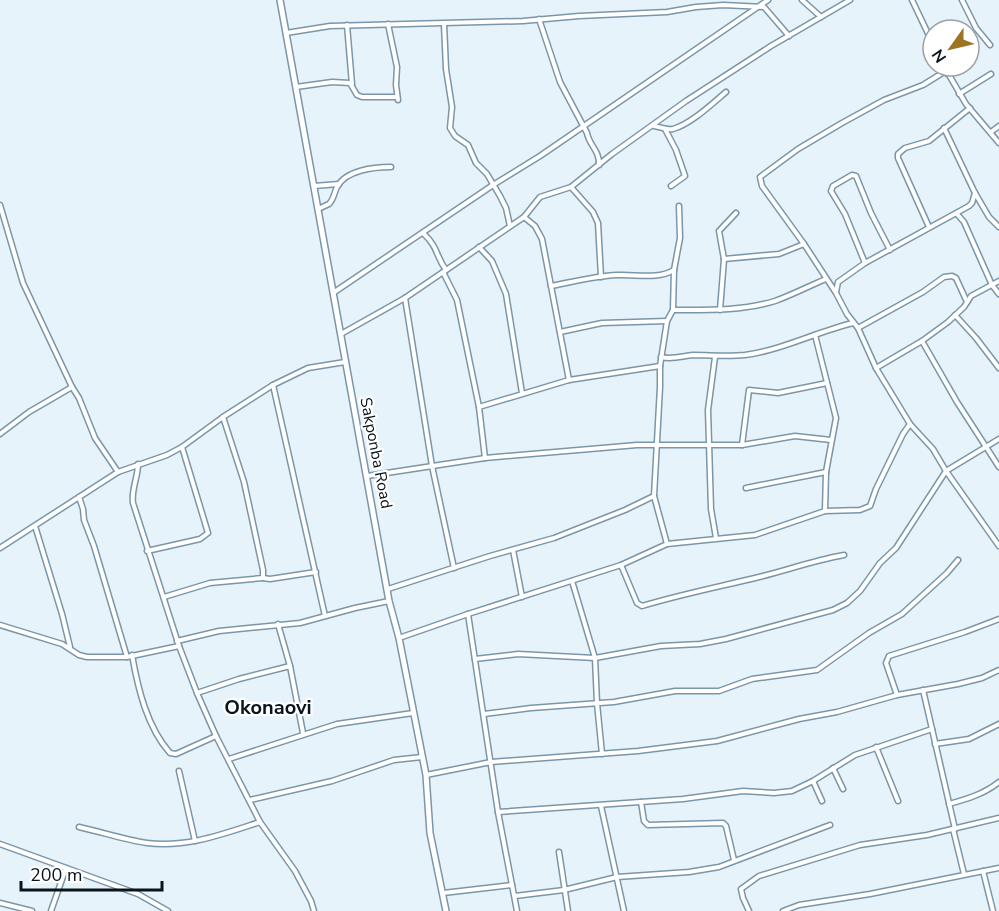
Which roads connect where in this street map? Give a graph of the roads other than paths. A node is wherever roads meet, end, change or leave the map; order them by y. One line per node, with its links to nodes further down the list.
1 (280, 0): 14 (main road, Sakponba Road)
2 (768, 0): 7 (street)
3 (801, 0): 8 (street)
4 (850, 0): 8 (street)
5 (912, 0): 9 (street)
6 (962, 0): 16 (street)
7 (759, 6): 10 (street); 15 (street); 25 (street)
8 (821, 17): 15 (street)
9 (921, 19)
10 (539, 20): 12 (street); 25 (street)
11 (388, 24): 12 (street); 13 (street); 20 (street)
12 (444, 24): 35 (street)
13 (347, 25): 14 (street); 20 (street)
14 (286, 33): 21 (main road, Sakponba Road)
15 (789, 36): 26 (street)
16 (990, 45)
17 (992, 74): 23 (street)
18 (934, 78): 50 (street)
19 (949, 78): 23 (street)
20 (352, 84): 21 (street)
21 (296, 87): 36 (main road, Sakponba Road)
22 (726, 92): 28 (street)
23 (959, 94): 24 (street)
24 (970, 108): 29 (street); 30 (street)
25 (582, 126): 32 (street); 35 (street)
26 (653, 126): 28 (street); 32 (street)
27 (999, 126): 30 (street)
28 (665, 128): 37 (street)
29 (944, 128): 39 (street); 48 (street)
30 (991, 132): 31 (street)
31 (999, 143)
32 (599, 165): 38 (street)
33 (391, 167): 34 (street)
34 (339, 184): 36 (street); 42 (street)
35 (493, 185): 46 (street); 49 (street)
36 (313, 186): 42 (main road, Sakponba Road)
37 (671, 186)
38 (571, 187): 45 (street); 57 (street)
39 (975, 193): 44 (street); 47 (street)
40 (0, 206): 88 (street)
41 (679, 206): 55 (street)
42 (317, 209): 63 (main road, Sakponba Road)
43 (736, 213): 53 (street)
44 (957, 213): 48 (street); 60 (street)
45 (524, 217): 46 (street); 61 (street)
46 (510, 226): 51 (street)
47 (999, 226)
48 (929, 227): 52 (street)
49 (423, 233): 56 (street); 63 (street)
50 (804, 244): 53 (street); 58 (street)
51 (479, 247): 56 (street); 89 (street)
52 (890, 249): 54 (street); 54 (street)
53 (724, 259): 68 (street)
54 (865, 263): 62 (street)
55 (674, 270): 57 (street); 67 (street)
56 (444, 271): 65 (street); 90 (street)
57 (601, 277): 61 (street)
58 (826, 279): 62 (street); 68 (street)
59 (999, 282): 60 (street)
60 (992, 285): 64 (street); 66 (street)
61 (551, 286): 75 (street)
62 (836, 293): 69 (street)
63 (333, 294): 76 (main road, Sakponba Road)
64 (999, 294)
65 (405, 298): 76 (street); 103 (street)
66 (967, 302): 70 (street); 74 (street)
67 (673, 310): 68 (street); 71 (street)
68 (720, 310)
69 (847, 314): 72 (street); 73 (street)
70 (955, 315): 78 (street); 84 (street)
71 (666, 321): 75 (street); 79 (street)
72 (853, 323): 73 (street); 74 (street)
73 (842, 325): 77 (street)
74 (858, 328): 83 (street)
75 (560, 332): 85 (street)
76 (340, 334): 81 (main road, Sakponba Road)
77 (815, 335): 80 (street); 86 (street)
78 (922, 341): 83 (street); 100 (street)
79 (661, 357): 80 (street); 82 (street)
80 (715, 357): 98 (street)
81 (345, 362): 87 (street); 108 (main road, Sakponba Road)
82 (660, 366): 85 (street); 96 (street)
83 (876, 368): 92 (street)
84 (999, 368)
85 (569, 380): 89 (street)
86 (827, 382): 95 (street); 97 (street)
87 (273, 385): 91 (street); 124 (street)
88 (72, 387): 93 (street); 106 (street)
89 (522, 393): 90 (street)
90 (479, 407): 101 (street)
91 (223, 417): 99 (street); 125 (street)
92 (910, 423): 105 (street); 112 (street)
93 (0, 434)
94 (999, 439): 100 (street)
95 (831, 440): 97 (street); 107 (street)
96 (657, 445): 98 (street); 101 (street); 110 (street)
97 (742, 445): 98 (street)
98 (709, 446): 114 (street)
99 (182, 447): 102 (street); 119 (street)
100 (986, 447): 104 (street); 105 (street)
101 (485, 458): 103 (street)
102 (138, 464): 106 (street); 119 (street)
103 (432, 466): 108 (street); 123 (street)
104 (999, 467)
105 (946, 471): 116 (street); 141 (street)
106 (118, 472): 111 (street)
107 (826, 472): 109 (street); 112 (street)
108 (367, 476): 127 (main road, Sakponba Road)
109 (746, 488)
110 (654, 496): 115 (street); 118 (street)
111 (80, 497): 113 (street); 140 (street)
112 (825, 511): 114 (street)
113 (35, 526): 117 (street); 138 (street)
114 (716, 538): 115 (street)
115 (667, 544): 122 (street)
116 (999, 546)
117 (0, 548)
118 (513, 550): 123 (street); 129 (street)
119 (147, 551): 128 (street)
120 (844, 555): 122 (street)
121 (958, 560): 148 (street)
122 (621, 565): 126 (street)
123 (454, 568): 127 (street)
124 (316, 572): 125 (street); 132 (street)
125 (263, 578): 128 (street)
126 (572, 581): 129 (street); 141 (street)
127 (388, 588): 130 (main road, Sakponba Road)
128 (164, 597): 137 (street)
129 (522, 597): 131 (street)
130 (389, 601): 132 (street); 136 (main road, Sakponba Road)
131 (468, 614): 136 (street); 142 (street)
132 (325, 616): 134 (street)
133 (999, 619): 147 (street)
134 (278, 624): 137 (street); 143 (street)
135 (0, 625): 138 (street)
136 (399, 638): 149 (main road, Sakponba Road)
137 (178, 644): 139 (street); 146 (street)
138 (70, 648): 140 (street)
139 (132, 655): 140 (street); 154 (street)
140 (127, 657)
141 (595, 658): 142 (street); 148 (street)
142 (475, 659): 150 (street)
143 (290, 666): 146 (street); 153 (street)
144 (999, 670): 145 (street)
145 (923, 690): 147 (street); 152 (street)
146 (197, 693): 154 (street)
147 (897, 695): 157 (street)
148 (597, 703): 150 (street); 157 (street)
149 (414, 713): 153 (street); 158 (main road, Sakponba Road)
150 (484, 714): 160 (street)
151 (999, 724): 155 (street)
152 (932, 729): 155 (street); 156 (street)
153 (303, 733): 159 (street)
154 (216, 736): 159 (street)
155 (935, 744): 171 (street)
156 (876, 747): 161 (street); 169 (street)
157 (602, 754): 160 (street)
158 (422, 757): 163 (main road, Sakponba Road); 167 (street)
159 (228, 759): 167 (street)
160 (490, 762): 163 (street); 173 (street)
161 (833, 768): 164 (street); 166 (street)
162 (179, 771): 179 (street)
163 (426, 775): 190 (main road, Sakponba Road)
164 (813, 781): 168 (street); 170 (street)
165 (999, 782): 171 (street)
166 (843, 789)
167 (250, 800): 175 (street)
168 (822, 801)
169 (898, 801)
170 (641, 802): 172 (street); 182 (street)
171 (949, 804): 178 (street)
172 (601, 806): 173 (street); 187 (street)
173 (498, 812): 188 (street)
174 (999, 818): 178 (street)
175 (260, 822): 179 (street); 196 (street)
176 (830, 825): 182 (street)
177 (79, 827): 179 (street)
178 (954, 829): 186 (street); 201 (street)
179 (195, 841)
180 (0, 844): 183 (street)
181 (559, 852): 189 (street)
182 (734, 860): 187 (street)
183 (66, 868): 194 (street); 195 (street)
184 (999, 868): 185 (street)
185 (983, 871): 186 (street); 203 (street)
186 (964, 874): 202 (street)
187 (617, 877): 189 (street); 200 (street)
188 (513, 885): 190 (street); 191 (street)
189 (564, 890): 191 (street); 199 (street)
190 (443, 893): 197 (main road, Sakponba Road)
191 (515, 896): 198 (street)
192 (0, 903): 193 (street)
193 (32, 911)
194 (51, 911)
195 (168, 911)
196 (314, 911)
197 (446, 911)
198 (517, 911)
199 (568, 911)
200 (624, 911)
201 (749, 911)
202 (783, 911)
203 (993, 911)

